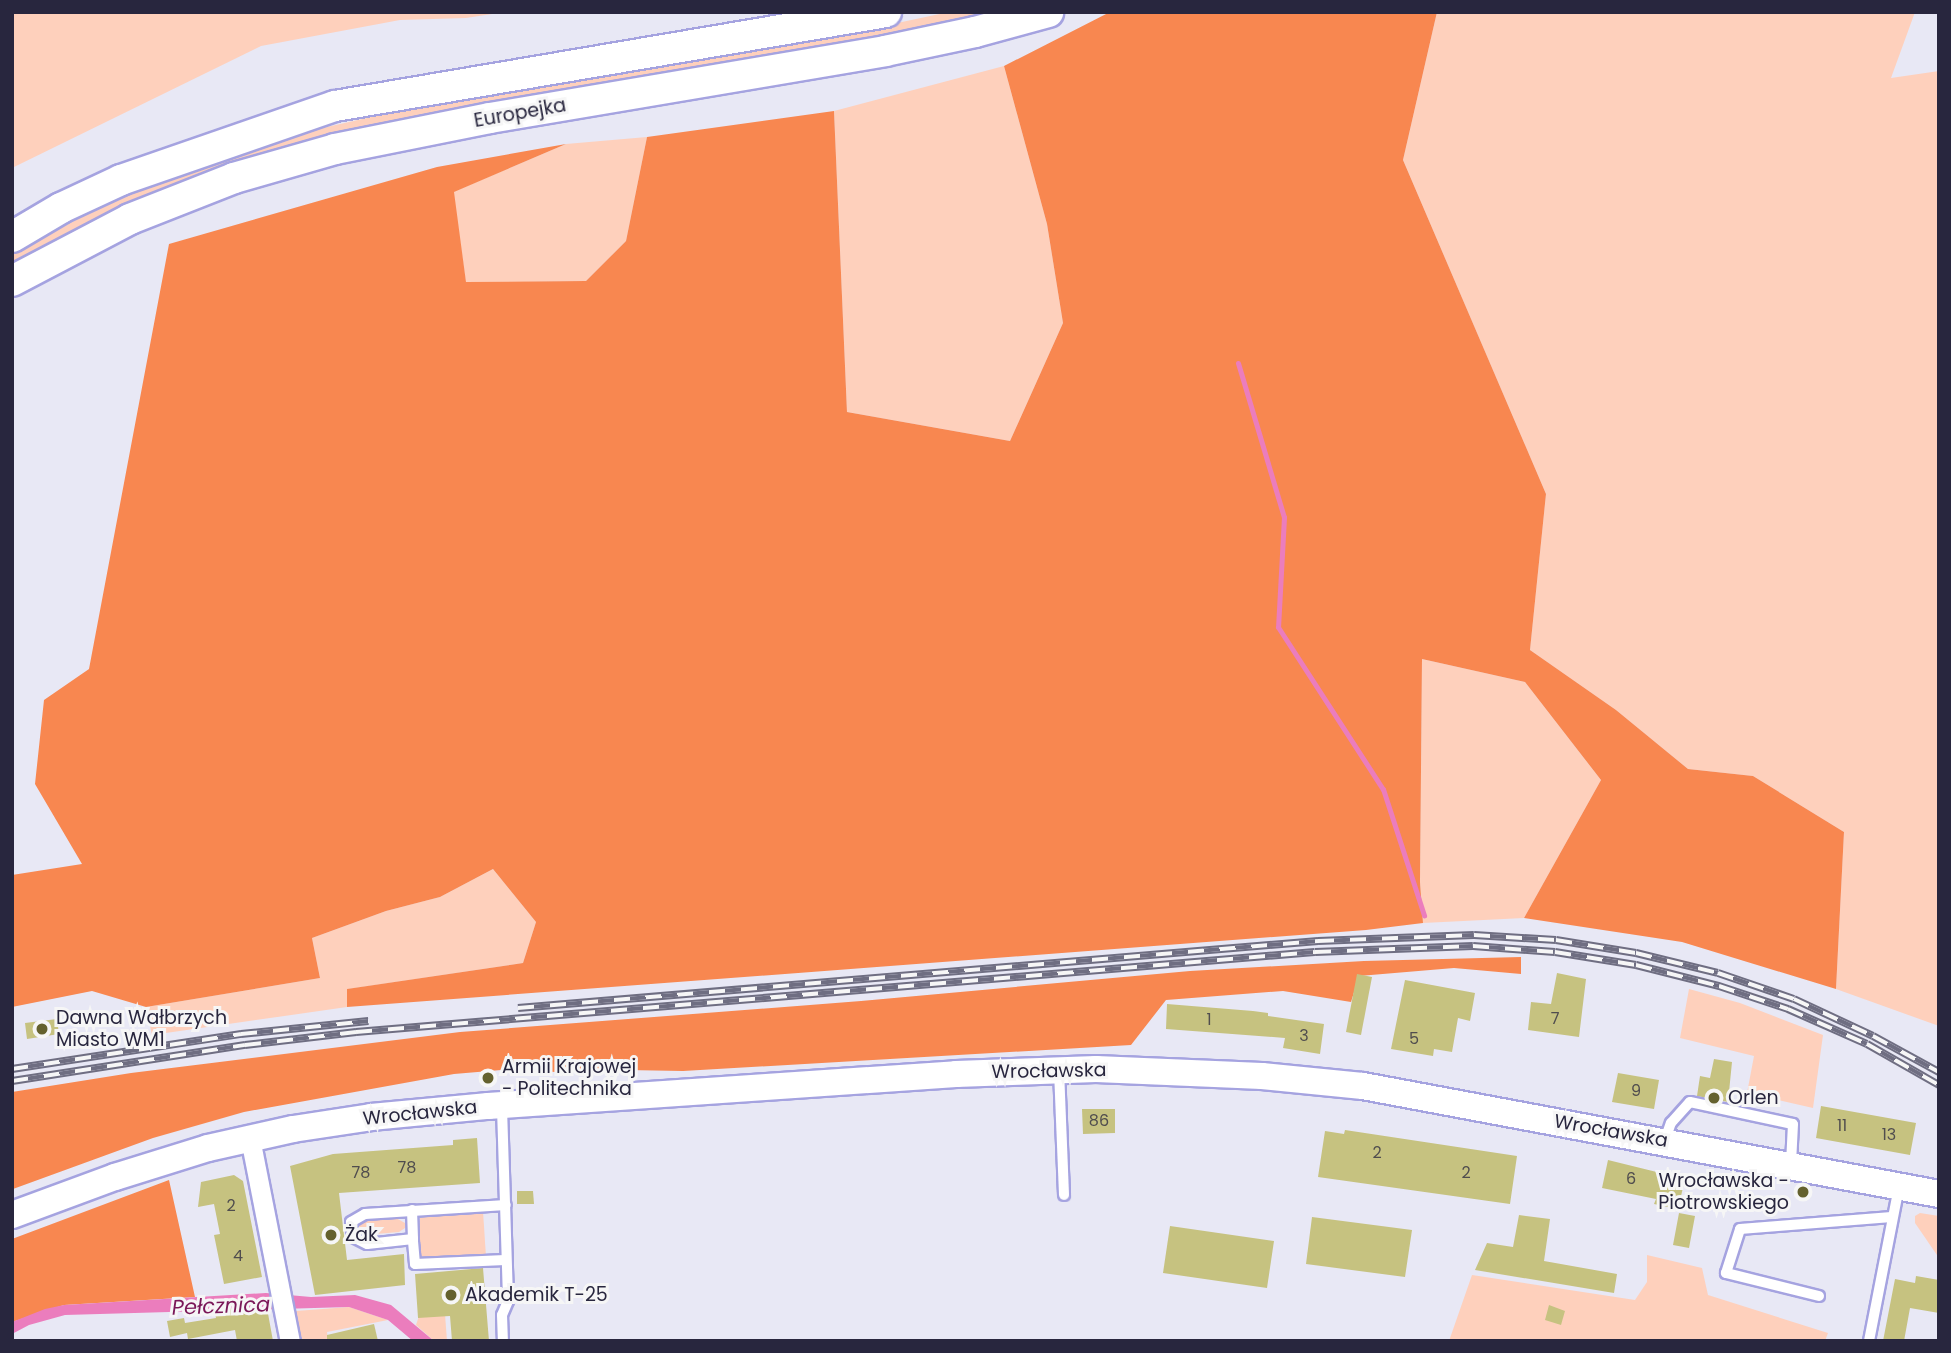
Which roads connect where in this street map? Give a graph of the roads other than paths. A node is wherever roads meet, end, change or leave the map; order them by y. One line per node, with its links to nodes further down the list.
1 (886, 12): 3 (main road, Europejka)
2 (1048, 12): 4 (main road, Europejka)
3 (12, 237)
4 (12, 281)
5 (1059, 1070): 6 (main road, Wrocławska); 8 (main road, Wrocławska); 12 (lane)
6 (502, 1105): 7 (main road, Wrocławska); 13 (lane)
7 (250, 1138): 15 (main road, Wrocławska); 20 (street)
8 (1665, 1140): 9 (main road, Wrocławska); 9 (lane)
9 (1791, 1164): 10 (main road, Wrocławska)
10 (1899, 1186): 11 (main road, Wrocławska); 16 (lane)
11 (1939, 1194)
12 (1064, 1195)
13 (506, 1205): 14 (lane); 18 (lane)
14 (412, 1210): 17 (lane); 17 (lane)
15 (12, 1214)
16 (1892, 1217): 19 (lane); 22 (lane)
17 (413, 1240): 18 (lane)
18 (505, 1260): 21 (lane)
19 (1819, 1296)
20 (290, 1341)
21 (503, 1341)
22 (1869, 1341)

